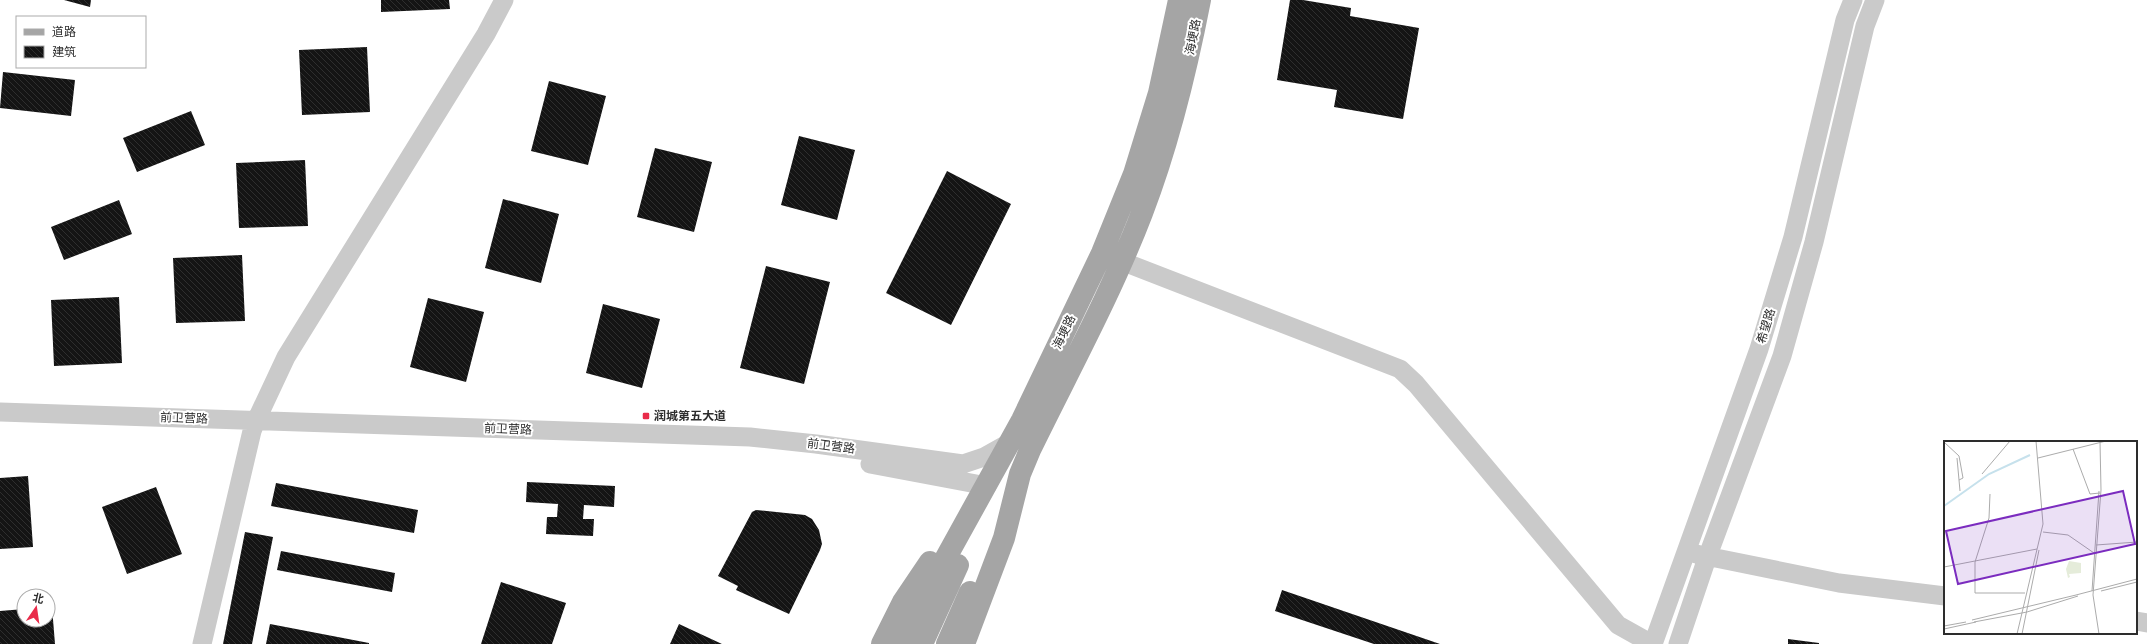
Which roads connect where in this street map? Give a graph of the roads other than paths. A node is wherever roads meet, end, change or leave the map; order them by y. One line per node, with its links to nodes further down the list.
1 (504, 0): 9 (street)
2 (1179, 0): 10 (main road, 海埂路)
3 (1200, 0): 6 (main road, 海埂路)
4 (1853, 0): 13 (street, 希望路)
5 (1875, 0): 14 (street, 希望路)
6 (1121, 261): 11 (main road, 海埂路); 24 (street)
7 (0, 412): 9 (street, 前卫营路)
8 (0, 425): 9 (street, 前卫营路)
9 (254, 426): 10 (street, 前卫营路); 12 (street, 前卫营路); 18 (street)
10 (1009, 443): 12 (main road, 海埂路)
11 (1020, 474): 22 (main road); 23 (main road)
12 (987, 486): 19 (main road); 20 (main road, 海埂路); 21 (main road)
13 (1685, 550): 14 (street); 24 (street, 希望路)
14 (1707, 558): 15 (street); 25 (street, 希望路)
15 (1944, 596)
16 (2137, 621): 17 (street)
17 (2147, 623)
18 (202, 644)
19 (882, 644)
20 (902, 644)
21 (922, 644)
22 (947, 644)
23 (964, 644)
24 (1652, 644)
25 (1678, 644)

